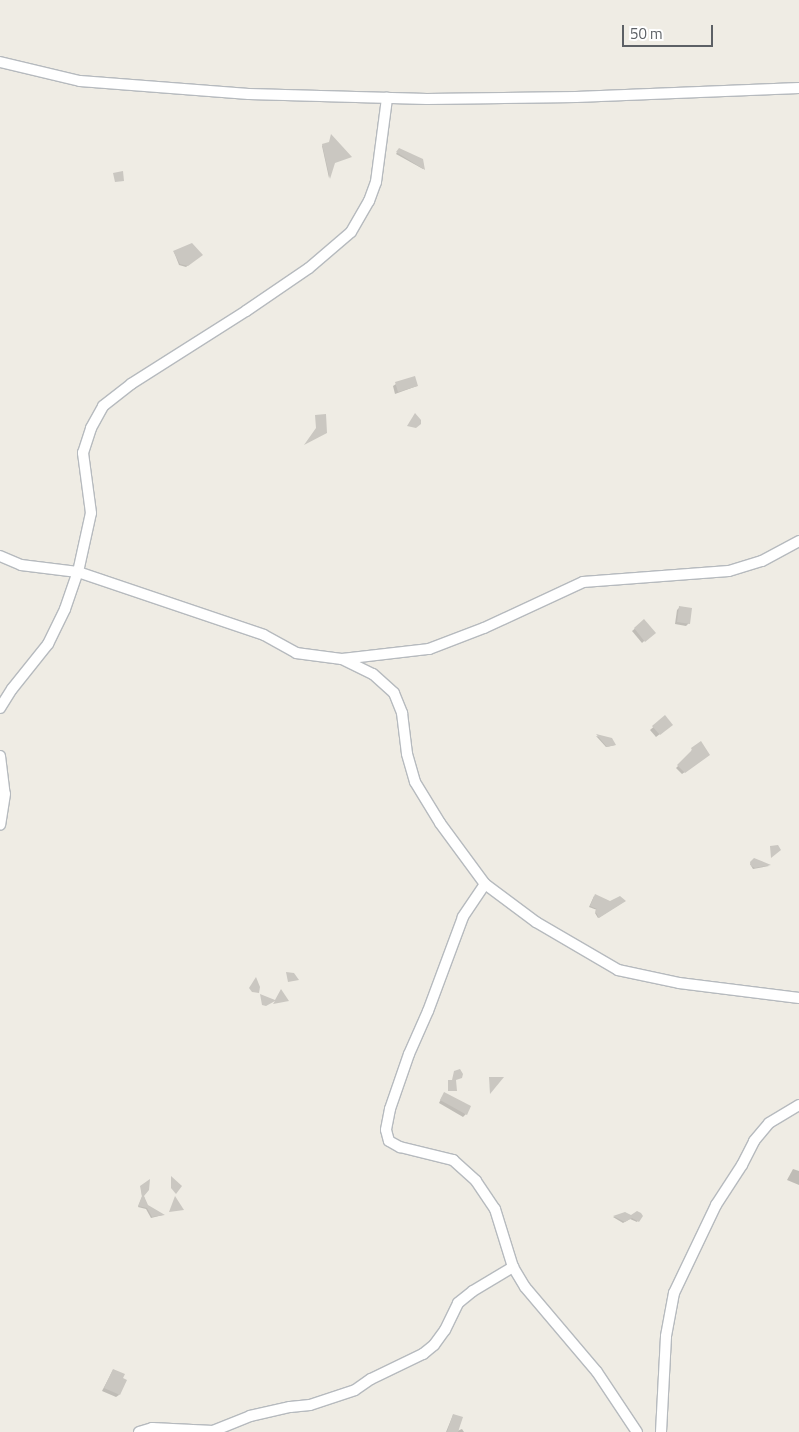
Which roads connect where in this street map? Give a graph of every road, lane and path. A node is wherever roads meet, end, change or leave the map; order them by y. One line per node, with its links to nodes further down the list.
1 (0, 62): 3 (street)
2 (799, 88): 3 (street)
3 (387, 98): 6 (street)
4 (799, 541): 7 (street)
5 (0, 556): 6 (street)
6 (78, 572): 7 (street); 8 (street)
7 (342, 659): 11 (street)
8 (0, 708)
9 (0, 756): 10 (street)
10 (0, 825)
11 (485, 884): 12 (street); 14 (street)
12 (799, 998)
13 (799, 1105): 17 (street)
14 (513, 1267): 15 (street); 16 (street)
15 (139, 1432)
16 (637, 1432)
17 (661, 1432)

